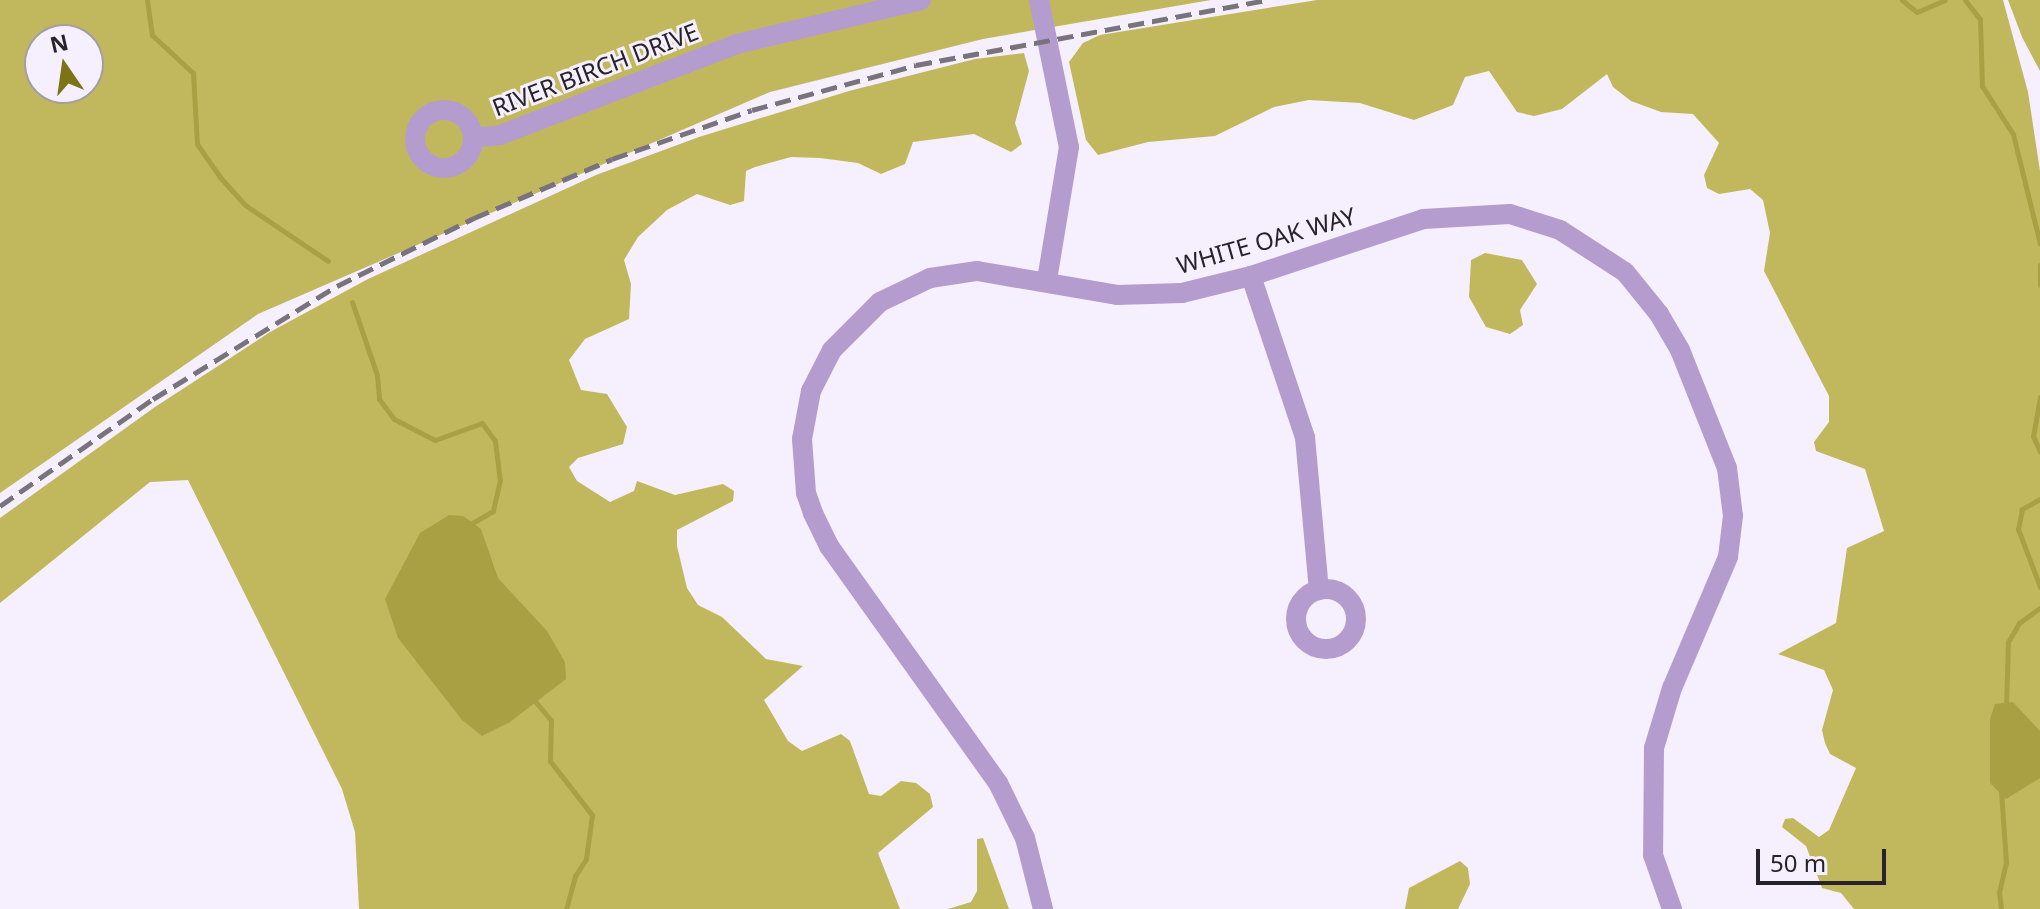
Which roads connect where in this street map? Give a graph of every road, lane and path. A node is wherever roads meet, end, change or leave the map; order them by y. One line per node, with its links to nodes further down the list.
1 (921, 0): 3 (street, RIVER BIRCH DRIVE)
2 (1039, 0): 5 (street)
3 (473, 138)
4 (1251, 276): 5 (street, WHITE OAK WAY); 6 (street); 8 (street, WHITE OAK WAY)
5 (1047, 280): 7 (street, WHITE OAK WAY)
6 (1319, 590)
7 (1043, 909)
8 (1672, 909)

